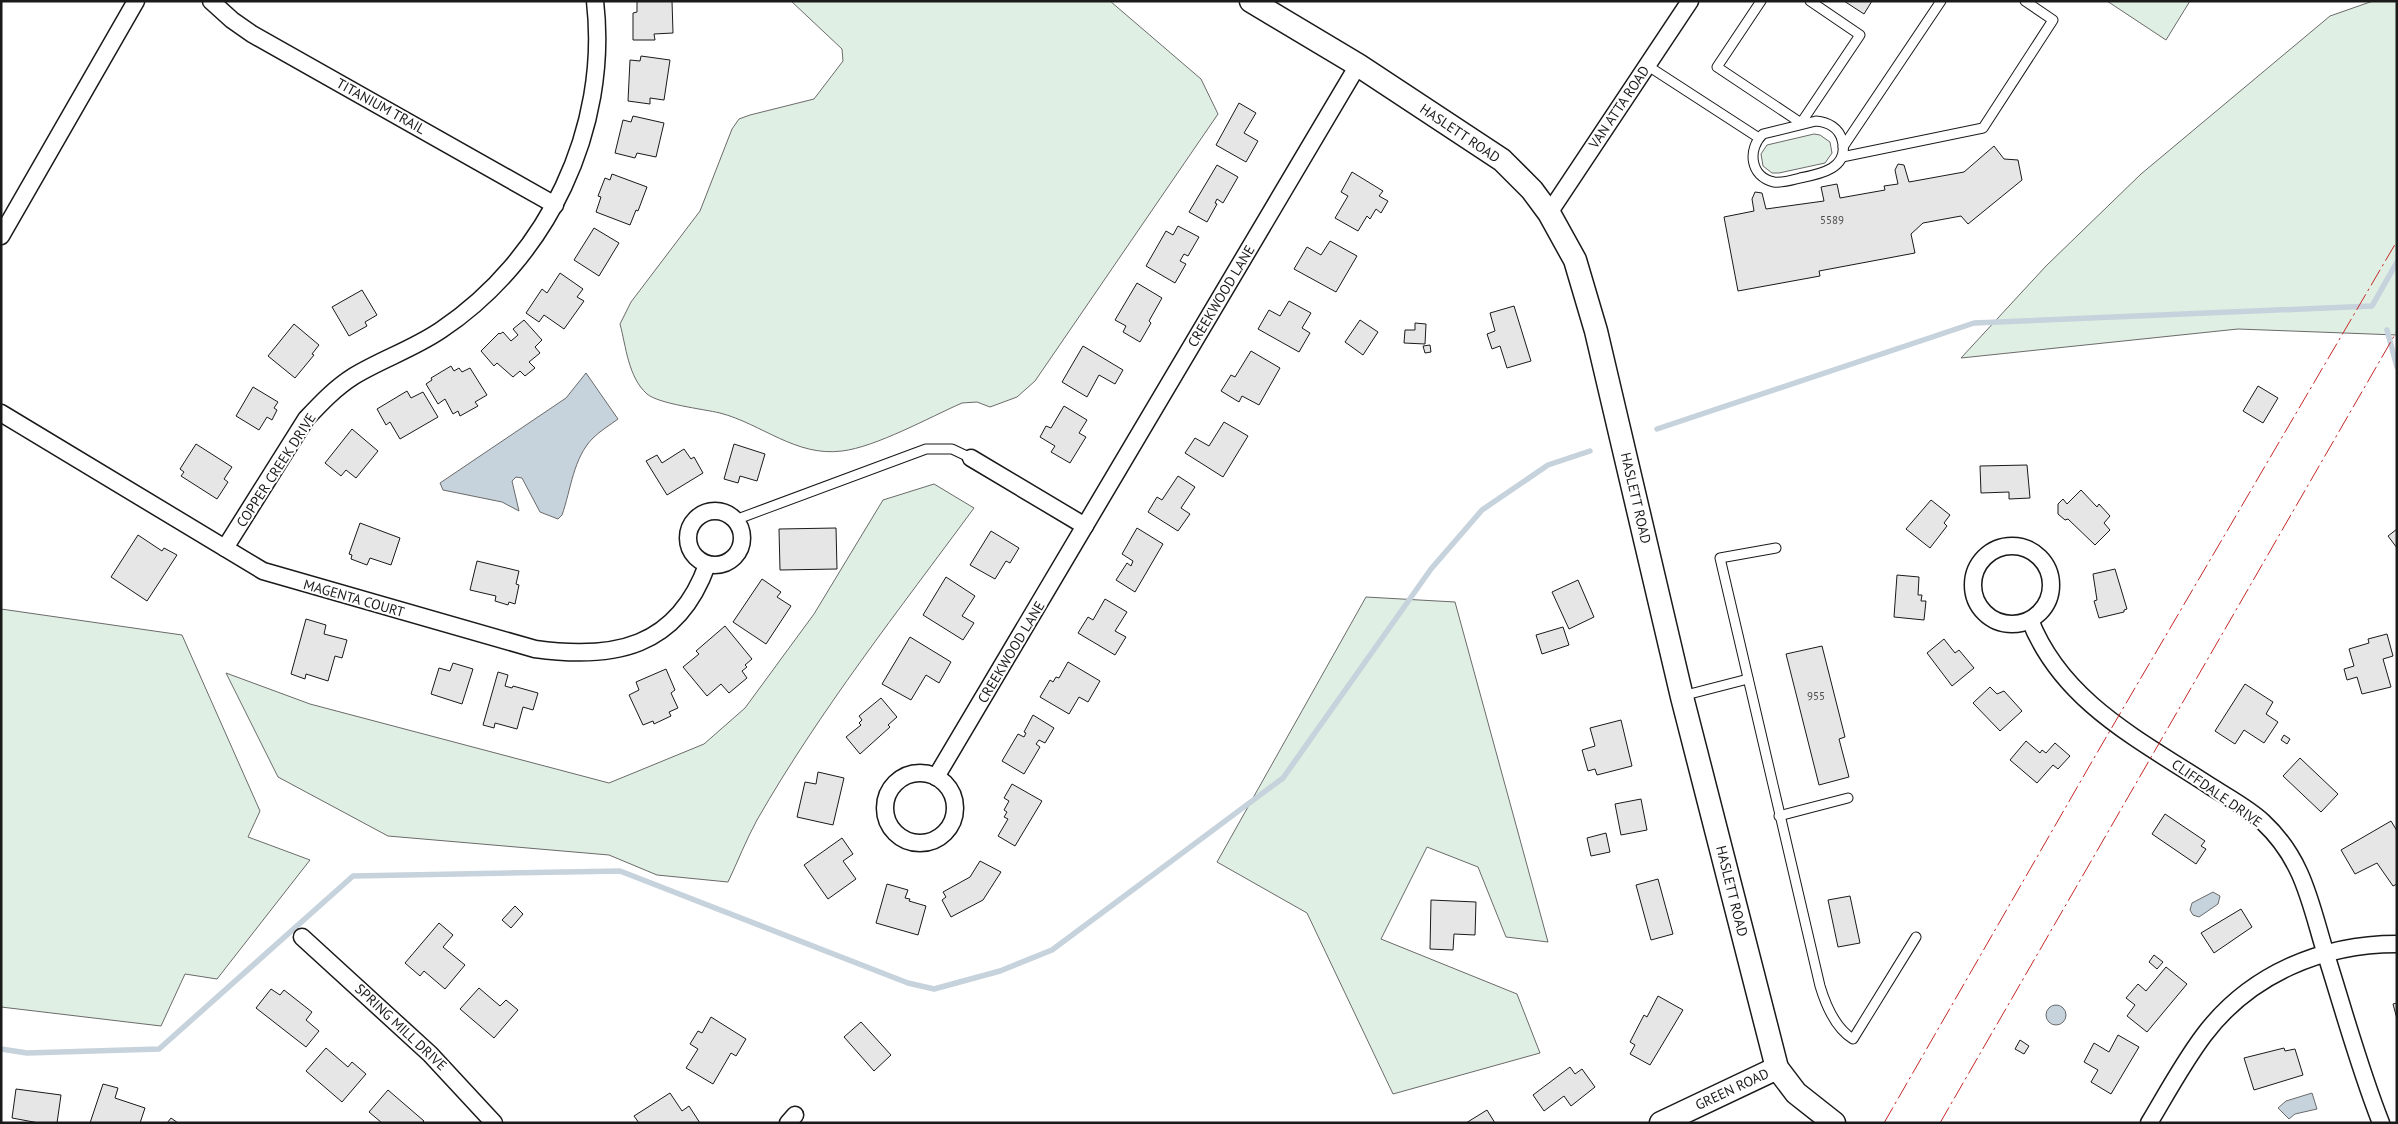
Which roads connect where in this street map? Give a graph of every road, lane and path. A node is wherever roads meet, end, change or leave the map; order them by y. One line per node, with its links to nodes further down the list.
1 (136, 1): 18 (street)
2 (211, 1): 16 (street, TITANIUM TRAIL)
3 (595, 1): 16 (street, COPPER CREEK DRIVE)
4 (1251, 1): 10 (street, HASLETT ROAD)
5 (1690, 1): 11 (street, VAN ATTA ROAD)
6 (1761, 1): 12 (lane)
7 (1810, 1): 12 (lane)
8 (1941, 1): 14 (lane)
9 (2026, 1): 15 (lane)
10 (1358, 65): 17 (street, HASLETT ROAD); 22 (street, CREEKWOOD LANE)
11 (1648, 66): 13 (lane); 17 (street, VAN ATTA ROAD)
12 (1801, 123): 13 (lane); 14 (lane)
13 (1759, 138): 15 (lane)
14 (1843, 147): 15 (lane)
15 (1842, 157)
16 (555, 205): 23 (street, COPPER CREEK DRIVE)
17 (1549, 213): 28 (street, HASLETT ROAD)
18 (1, 236)
19 (1, 413): 23 (street, MAGENTA COURT)
20 (971, 458): 21 (lane); 22 (street)
21 (735, 520): 25 (street); 25 (street)
22 (1085, 526): 29 (street, CREEKWOOD LANE)
23 (225, 548): 25 (street, MAGENTA COURT)
24 (1776, 548): 27 (lane)
25 (708, 565)
26 (2030, 620): 26 (street); 35 (street, CLIFFDALE DRIVE)
27 (1748, 679): 28 (lane); 31 (lane)
28 (1682, 696): 36 (street, HASLETT ROAD)
29 (936, 778): 29 (street)
30 (1848, 798): 31 (lane)
31 (1779, 816): 32 (lane)
32 (1916, 936)
33 (302, 937): 37 (street, SPRING MILL DRIVE)
34 (2397, 944): 35 (street)
35 (2325, 952): 40 (street); 41 (street, CLIFFDALE DRIVE)
36 (1777, 1068): 38 (street, GREEN ROAD); 39 (street, HASLETT ROAD)
37 (494, 1123)
38 (1661, 1123)
39 (1834, 1123)
40 (2149, 1123)
41 (2381, 1123)

